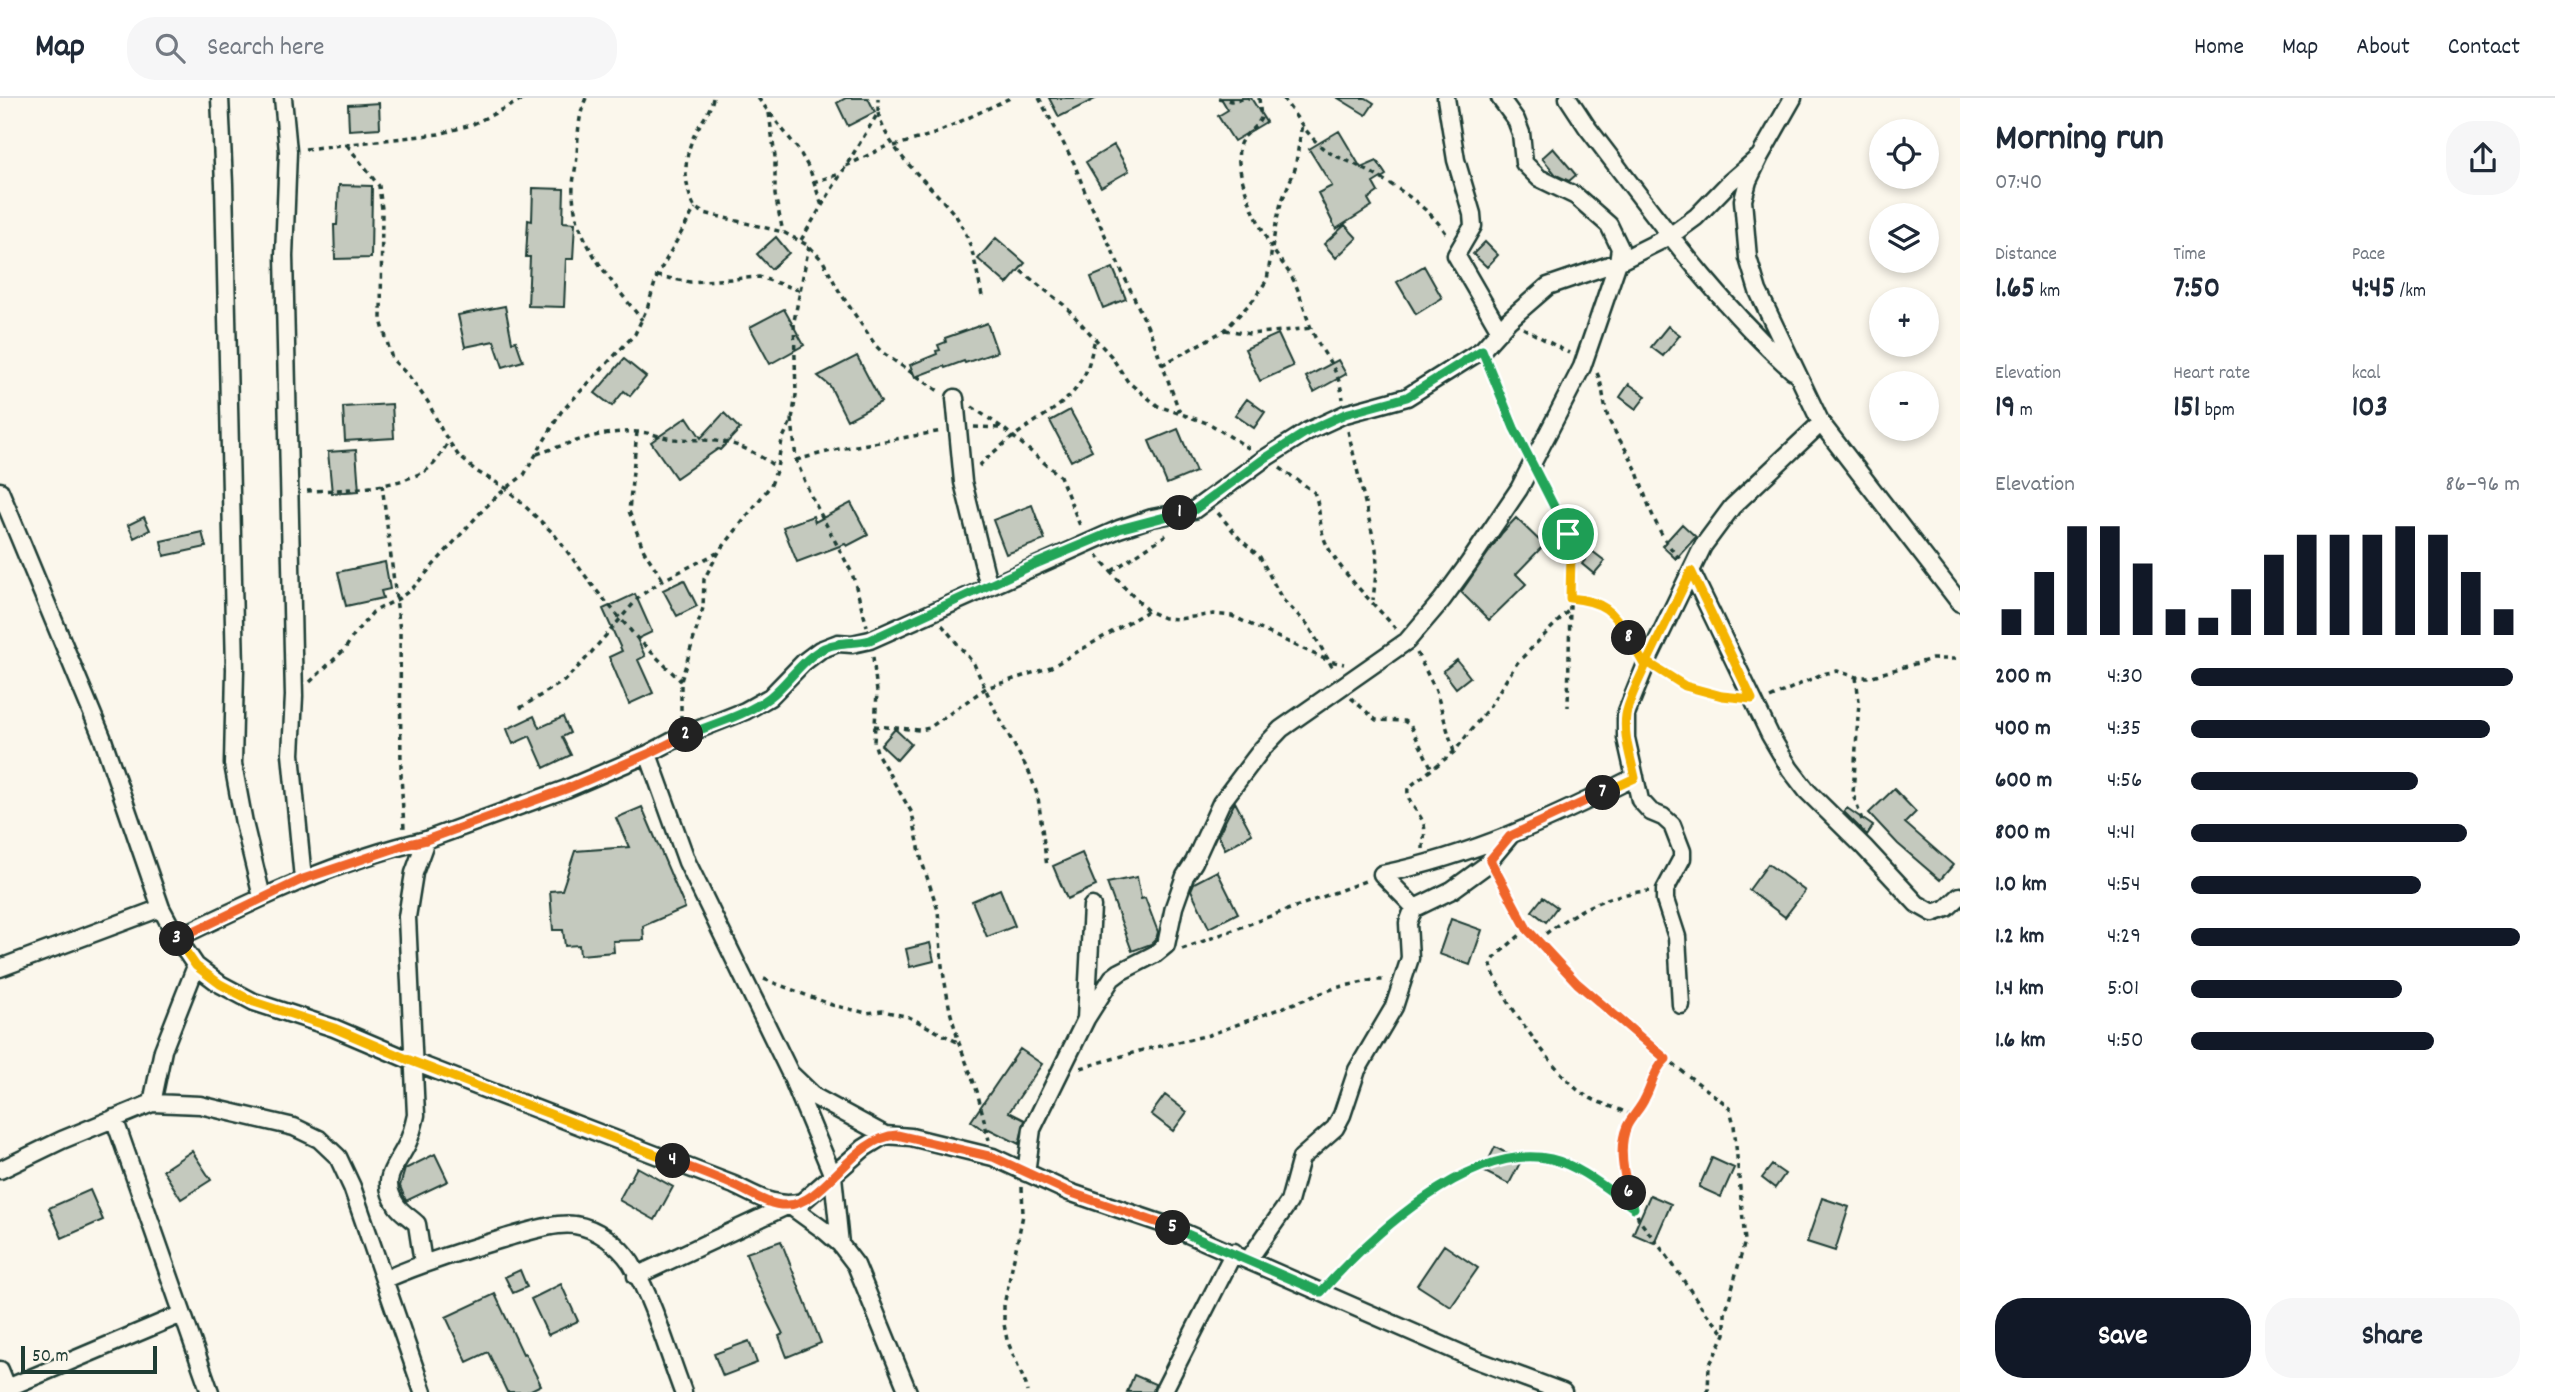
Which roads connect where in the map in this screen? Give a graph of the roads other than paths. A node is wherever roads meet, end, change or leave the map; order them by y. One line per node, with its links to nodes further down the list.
1 (220, 98): 24 (street)
2 (283, 98): 22 (street)
3 (1446, 98): 10 (street)
4 (1500, 98): 9 (street)
5 (1568, 98): 8 (street)
6 (1793, 98): 7 (street)
7 (1760, 156): 8 (street); 11 (street)
8 (1670, 236): 9 (street); 11 (street)
9 (1618, 262): 10 (street); 32 (street)
10 (1505, 325): 16 (street)
11 (1798, 376): 13 (street)
12 (955, 398): 16 (street)
13 (1821, 423): 15 (street); 17 (street)
14 (0, 491): 26 (street)
15 (1691, 571): 19 (street); 23 (street)
16 (989, 587): 18 (street)
17 (1960, 603)
18 (648, 754): 21 (street); 34 (street)
19 (1635, 778): 20 (street); 31 (street)
20 (1510, 836): 27 (street); 27 (street)
21 (426, 840): 22 (street); 33 (street)
22 (303, 879): 24 (street)
23 (1960, 896)
24 (262, 897): 28 (street)
25 (1092, 906): 32 (street)
26 (161, 908): 28 (street); 30 (street)
27 (1415, 908): 44 (street)
28 (177, 939): 29 (street)
29 (196, 966): 33 (street); 35 (street)
30 (0, 968)
31 (1681, 1005)
32 (1086, 1020): 39 (street)
33 (414, 1062): 41 (street); 45 (street)
34 (790, 1073): 37 (street); 40 (street)
35 (152, 1103): 36 (street); 47 (street)
36 (114, 1118): 38 (street); 48 (street)
37 (885, 1135): 39 (street); 40 (street)
38 (0, 1170)
39 (1026, 1173): 43 (street)
40 (833, 1176): 41 (street); 42 (street)
41 (789, 1205): 42 (street); 46 (street)
42 (840, 1244): 54 (street)
43 (1234, 1252): 44 (street); 55 (street)
44 (1249, 1259): 56 (street)
45 (423, 1263): 46 (street); 47 (street)
46 (636, 1276): 53 (street)
47 (386, 1279): 52 (street)
48 (181, 1314): 50 (street); 51 (street)
49 (0, 1370): 50 (street)
50 (5, 1390)
51 (210, 1392)
52 (424, 1392)
53 (683, 1392)
54 (908, 1392)
55 (1163, 1392)
56 (1563, 1392)

